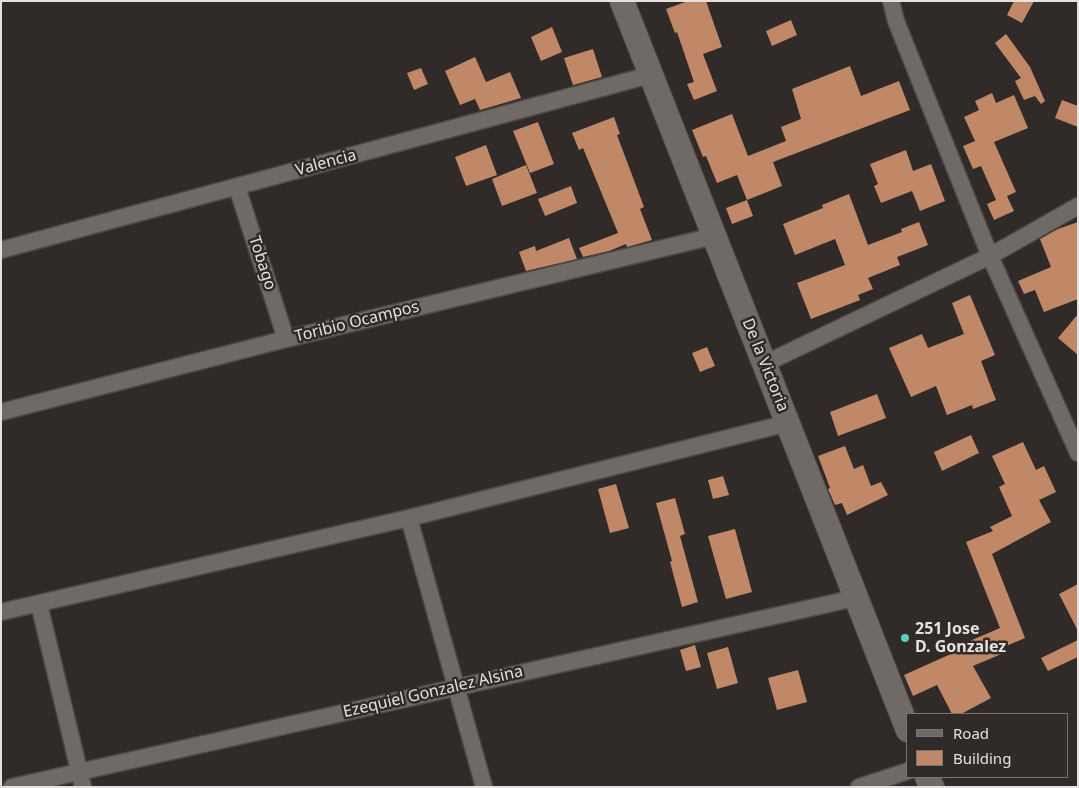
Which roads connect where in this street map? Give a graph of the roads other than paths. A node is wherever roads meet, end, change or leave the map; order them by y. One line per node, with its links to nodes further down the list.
1 (622, 1): 3 (main road, De la Victoria)
2 (892, 1): 8 (street)
3 (650, 75): 4 (street, Valencia); 6 (main road, De la Victoria)
4 (237, 187): 7 (street, Valencia); 9 (street, Tobago)
5 (1078, 206): 8 (street)
6 (714, 236): 9 (street, Toribio Ocampos); 10 (main road, De la Victoria)
7 (1, 250)
8 (990, 256): 10 (street); 13 (street)
9 (286, 339): 11 (street, Toribio Ocampos)
10 (764, 364): 12 (main road, De la Victoria)
11 (1, 412)
12 (788, 424): 14 (street); 15 (main road, De la Victoria)
13 (1078, 453)
14 (409, 518): 16 (street); 18 (street)
15 (855, 598): 18 (street, Ezequiel Gonzalez Alsina); 19 (main road, De la Victoria)
16 (39, 604): 17 (street); 21 (street)
17 (1, 612)
18 (456, 686): 21 (street, Ezequiel Gonzalez Alsina); 23 (street)
19 (906, 725)
20 (906, 772): 24 (street)
21 (81, 779): 22 (street, Ezequiel Gonzalez Alsina)
22 (12, 787)
23 (484, 787)
24 (859, 787)

